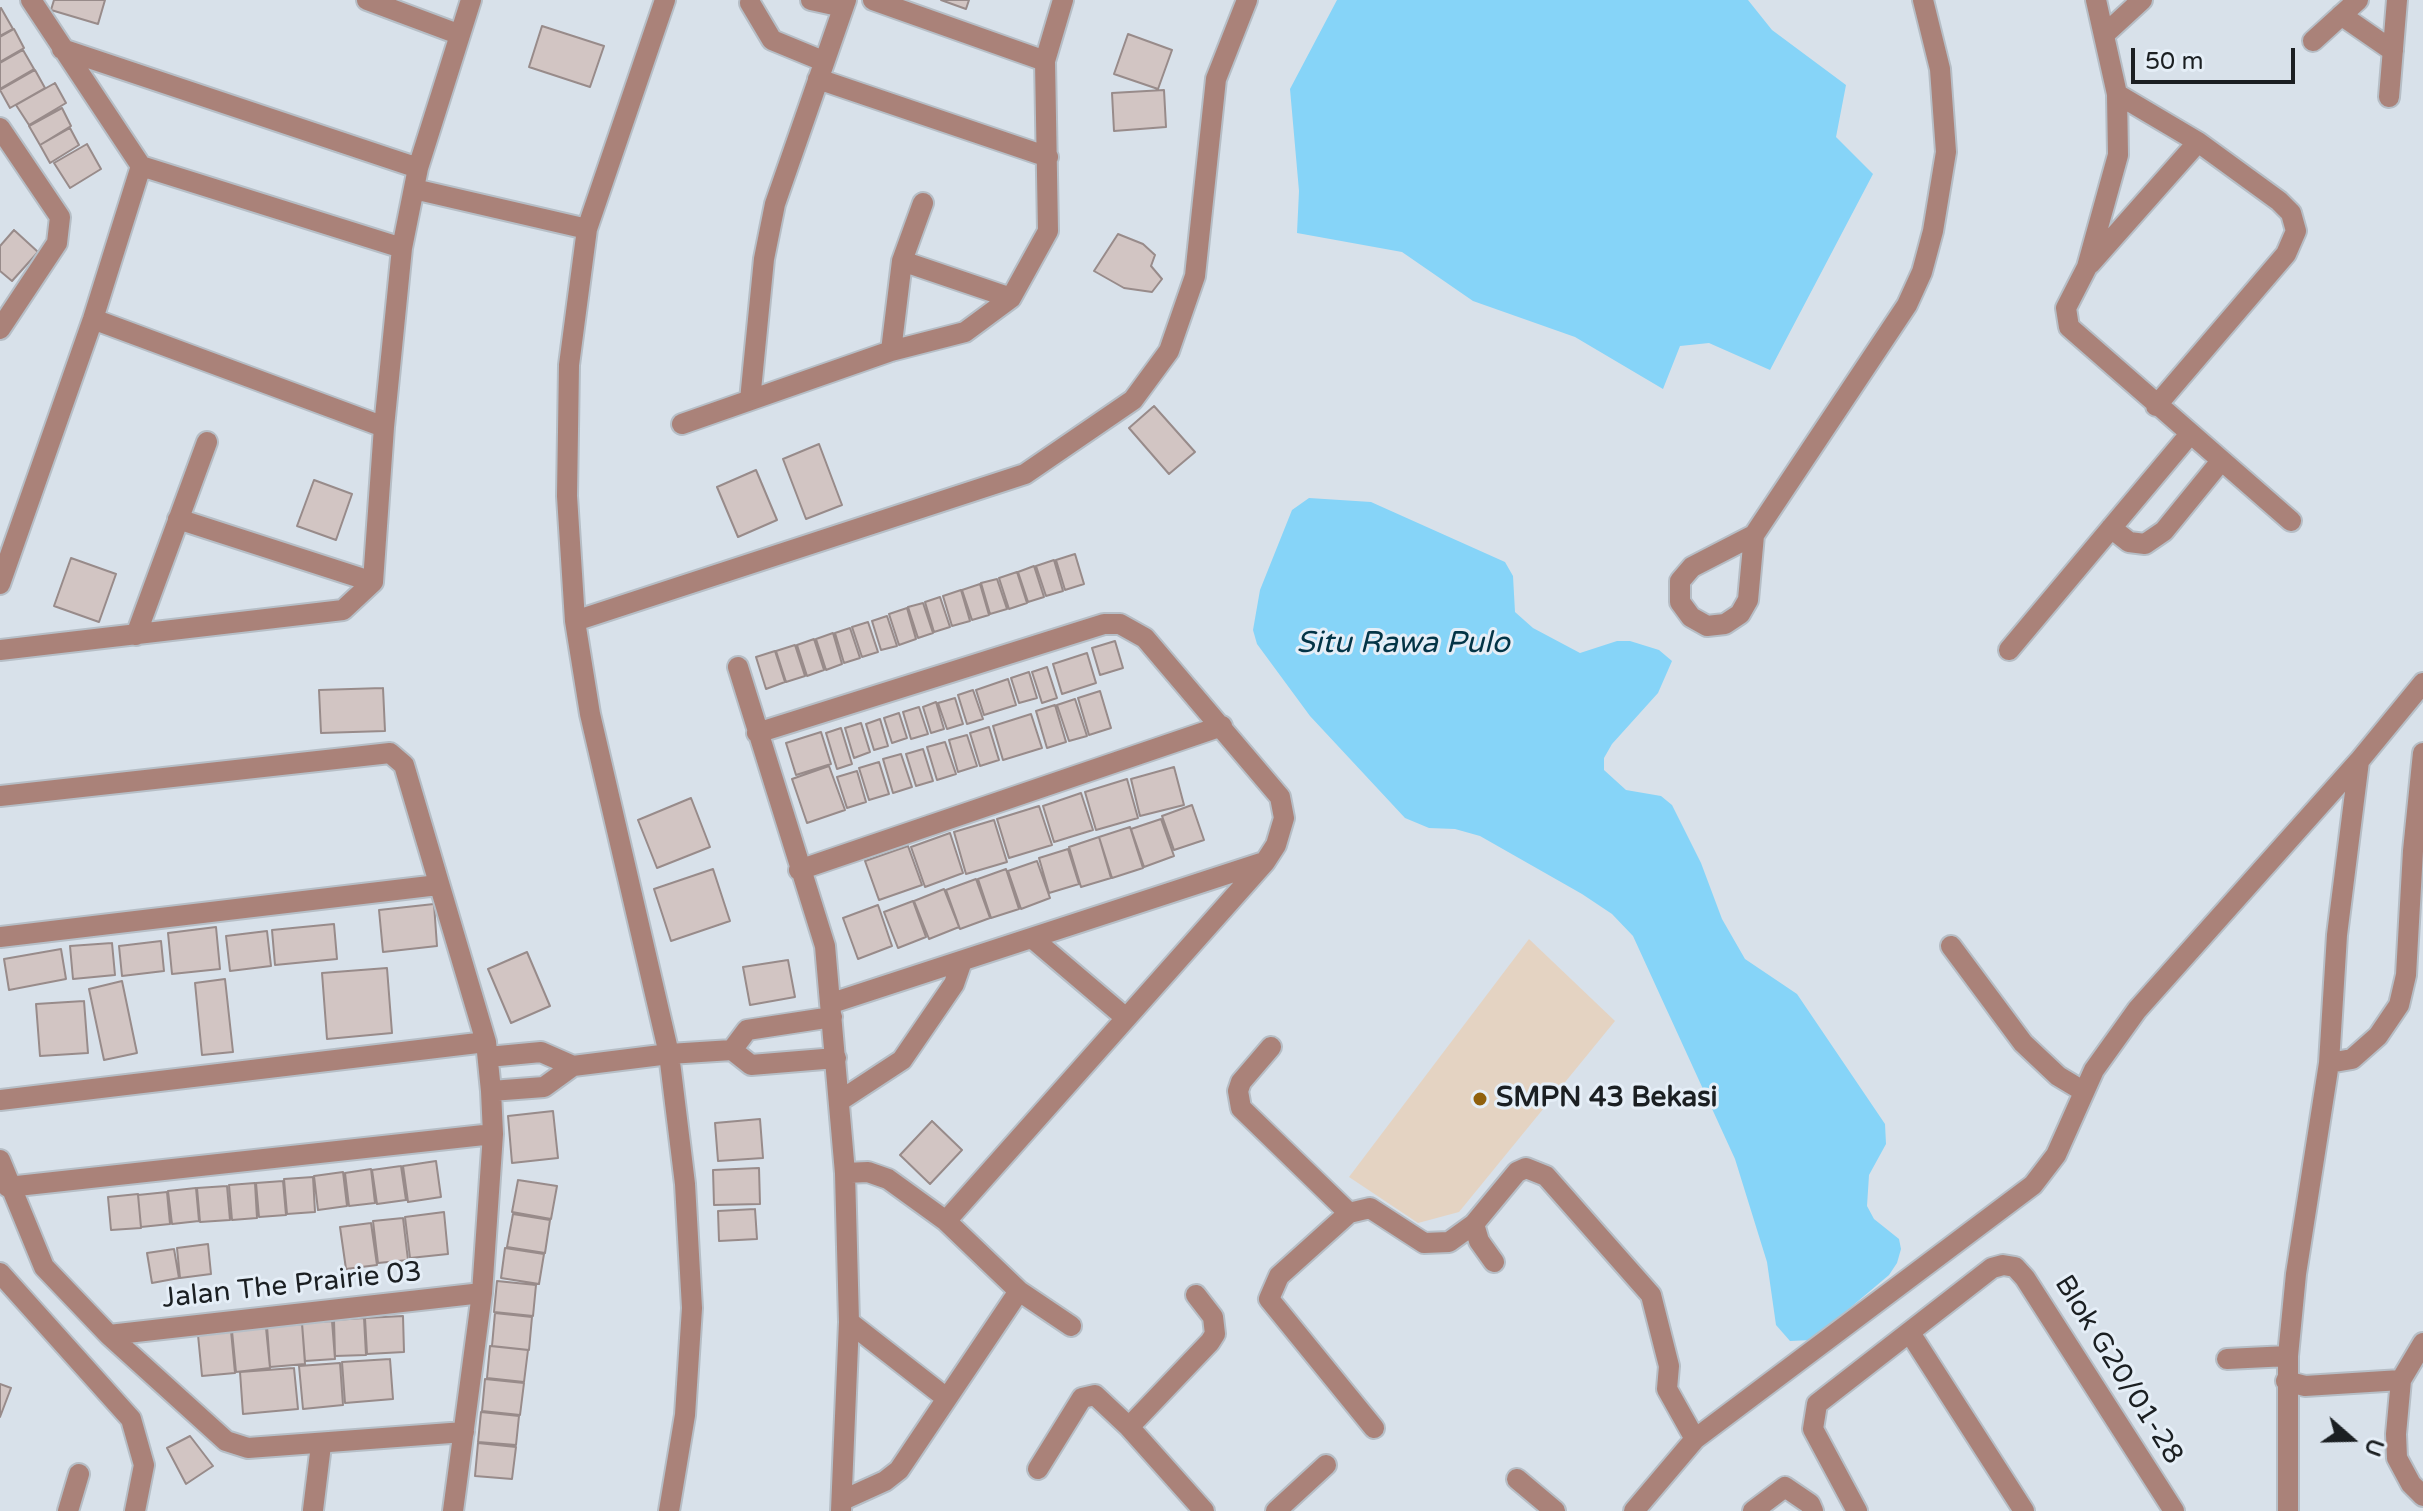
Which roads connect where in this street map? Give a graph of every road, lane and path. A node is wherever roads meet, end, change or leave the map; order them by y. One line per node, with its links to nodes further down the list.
1 (31, 0): 20 (street)
2 (367, 0): 17 (street)
3 (471, 0): 17 (street)
4 (665, 0): 33 (street)
5 (811, 0): 15 (street)
6 (873, 0): 22 (street)
7 (1063, 0): 22 (street)
8 (1247, 0): 54 (street)
9 (1923, 0): 51 (street)
10 (2096, 0): 18 (street)
11 (2142, 0): 18 (street)
12 (2358, 0): 16 (street)
13 (2397, 0): 21 (street)
14 (752, 1): 23 (street)
15 (845, 4): 23 (street)
16 (2341, 15): 19 (street); 21 (street)
17 (458, 34): 30 (street)
18 (2105, 34): 24 (street)
19 (2313, 41)
20 (62, 49): 29 (street); 30 (street)
21 (2393, 51): 25 (street)
22 (1045, 61): 28 (street)
23 (821, 70): 28 (street); 41 (street)
24 (2117, 94): 27 (street); 36 (street)
25 (2389, 97)
26 (0, 128): 39 (street)
27 (2198, 142): 36 (street); 42 (street)
28 (1048, 157): 37 (street)
29 (141, 166): 34 (street); 38 (street)
30 (418, 168): 31 (street)
31 (414, 189): 33 (street); 34 (street)
32 (923, 203): 35 (street)
33 (587, 229): 54 (street)
34 (402, 248): 44 (street)
35 (902, 261): 37 (street); 40 (street)
36 (2087, 267): 42 (street)
37 (1011, 298): 40 (street)
38 (93, 319): 44 (street); 53 (street)
39 (0, 329)
40 (891, 351): 41 (street)
41 (750, 400): 43 (street)
42 (2156, 406): 45 (street)
43 (682, 424)
44 (384, 427): 52 (street)
45 (2190, 434): 47 (street); 50 (street)
46 (207, 442): 48 (street)
47 (2221, 461): 49 (street); 50 (street)
48 (178, 519): 52 (street); 55 (street)
49 (2291, 521)
50 (2111, 528): 57 (street)
51 (1754, 535): 51 (street)
52 (373, 582): 55 (street)
53 (0, 584)
54 (575, 621): 78 (street)
55 (136, 635): 56 (street)
56 (0, 650)
57 (2009, 650)
58 (738, 667): 61 (street)
59 (2423, 683): 63 (street)
60 (1222, 726): 61 (street); 66 (street); 67 (street)
61 (757, 733): 67 (street)
62 (2423, 753): 65 (street)
63 (2359, 761): 80 (street); 83 (street)
64 (0, 796): 68 (street)
65 (2418, 856): 80 (street)
66 (1265, 862): 70 (street); 74 (street)
67 (799, 870): 73 (street)
68 (438, 885): 69 (street); 76 (street)
69 (0, 937)
70 (1032, 938): 72 (street); 74 (street)
71 (1951, 946): 83 (street)
72 (961, 964): 73 (street); 85 (street)
73 (832, 1010): 77 (street); 79 (street)
74 (1126, 1018): 91 (street)
75 (1271, 1047): 90 (street)
76 (487, 1050): 81 (street); 82 (street); 84 (street)
77 (732, 1050): 78 (street); 79 (street)
78 (669, 1054): 81 (street); 123 (street)
79 (836, 1058): 85 (street)
80 (2329, 1063): 103 (street)
81 (573, 1066): 82 (street)
82 (491, 1091): 86 (street)
83 (2083, 1091): 111 (street)
84 (0, 1100)
85 (841, 1100): 88 (street)
86 (493, 1134): 89 (street); 96 (street)
87 (0, 1160): 89 (street)
88 (845, 1173): 91 (street); 98 (street)
89 (8, 1187): 101 (street)
90 (1349, 1213): 92 (street); 109 (street)
91 (946, 1221): 95 (street)
92 (1474, 1224): 93 (street); 111 (street)
93 (1494, 1262)
94 (0, 1273): 121 (street)
95 (1019, 1291): 99 (street); 107 (street)
96 (482, 1293): 101 (street, Jalan The Prairie 03); 110 (street)
97 (1196, 1295): 108 (street)
98 (849, 1322): 107 (street); 118 (street)
99 (1071, 1326)
100 (1910, 1333): 130 (street); 131 (street); 132 (street, Blok G20/01-28)
101 (109, 1335): 112 (street)
102 (2423, 1343): 105 (street)
103 (2288, 1356): 104 (street); 106 (street)
104 (2227, 1359)
105 (2401, 1380): 106 (street); 117 (street)
106 (2286, 1381): 133 (street)
107 (945, 1397): 118 (street)
108 (1129, 1427): 114 (street); 124 (street)
109 (1374, 1428)
110 (464, 1432): 112 (street); 122 (street)
111 (1695, 1439): 127 (street)
112 (321, 1445): 119 (street)
113 (1326, 1465): 125 (street)
114 (1038, 1469)
115 (79, 1474): 120 (street)
116 (1517, 1479): 126 (street)
117 (2423, 1496)
118 (842, 1505)
119 (313, 1510)
120 (68, 1511)
121 (135, 1511)
122 (453, 1511)
123 (669, 1511)
124 (1204, 1511)
125 (1276, 1511)
126 (1555, 1511)
127 (1634, 1511)
128 (1753, 1511): 129 (street)
129 (1813, 1511)
130 (1857, 1511)
131 (2024, 1511)
132 (2174, 1511)
133 (2288, 1511)

